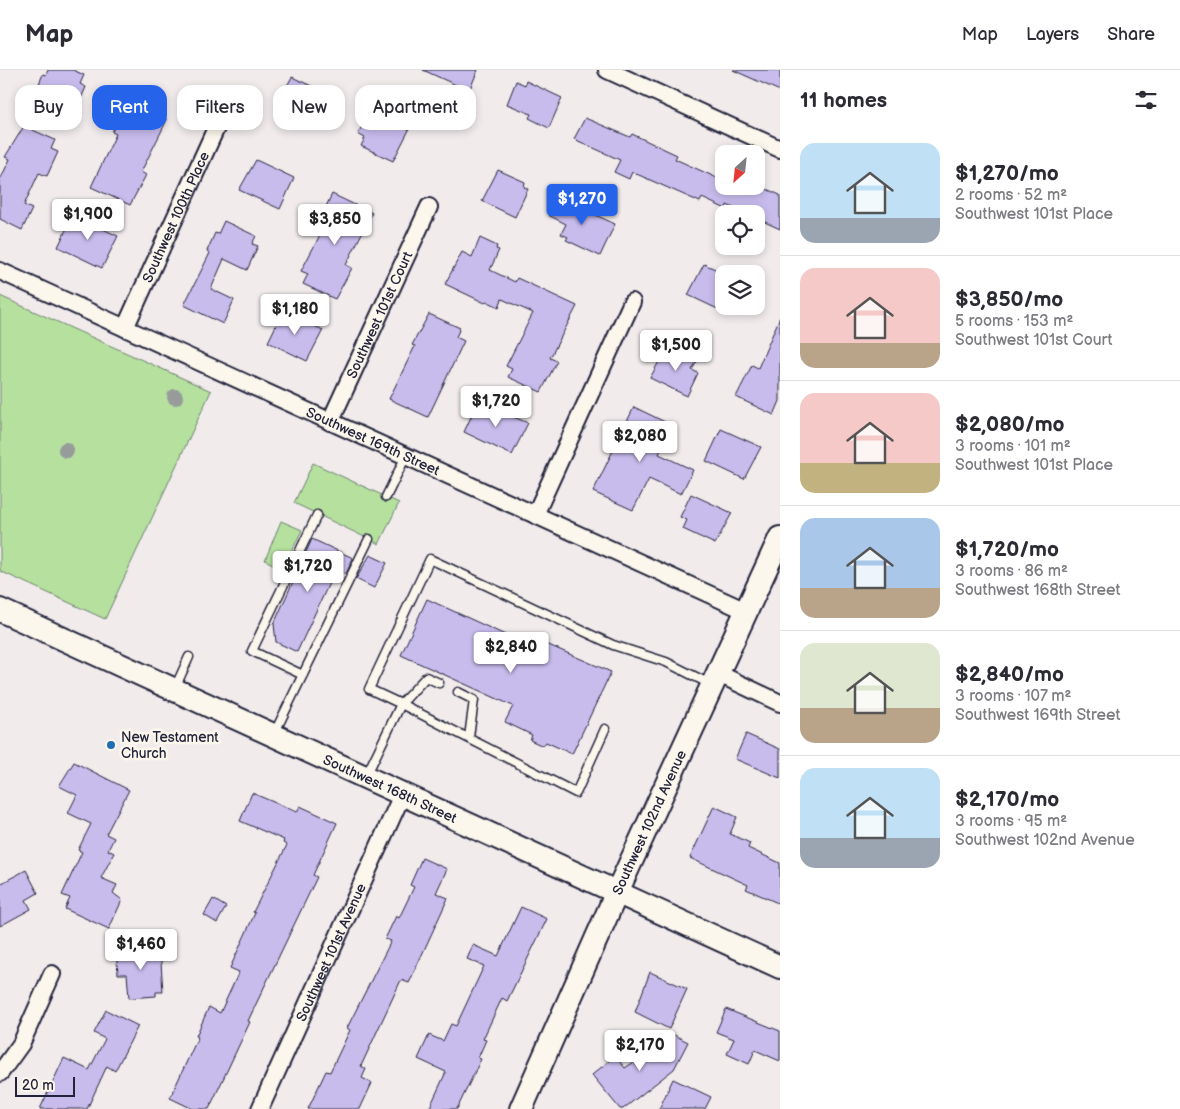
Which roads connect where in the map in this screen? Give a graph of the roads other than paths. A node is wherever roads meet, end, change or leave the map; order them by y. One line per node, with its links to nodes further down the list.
1 (606, 70): 3 (street)
2 (215, 130): 7 (street, Southwest 100th Place)
3 (780, 149)
4 (429, 207): 8 (street, Southwest 101st Court)
5 (0, 272): 7 (street, Southwest 169th Street)
6 (632, 302): 12 (street)
7 (125, 328): 8 (street, Southwest 169th Street)
8 (330, 422): 9 (street, Southwest 169th Street)
9 (406, 456): 10 (lane); 12 (street, Southwest 169th Street)
10 (386, 497)
11 (317, 515): 18 (lane)
12 (535, 515): 16 (street, Southwest 169th Street)
13 (780, 538): 16 (street, Southwest 102nd Avenue)
14 (368, 539): 18 (lane)
15 (0, 610): 21 (street, Southwest 168th Street)
16 (746, 611): 19 (street, Southwest 102nd Avenue)
17 (189, 657): 21 (lane)
18 (303, 675): 26 (lane)
19 (716, 680): 23 (street); 24 (lane); 30 (street, Southwest 102nd Avenue)
20 (439, 683): 24 (lane)
21 (174, 690): 26 (street, Southwest 168th Street)
22 (458, 692): 27 (lane)
23 (780, 703)
24 (401, 704): 27 (lane); 28 (lane)
25 (605, 729): 27 (lane)
26 (274, 736): 28 (street, Southwest 168th Street)
27 (469, 737)
28 (365, 778): 29 (street, Southwest 168th Street)
29 (402, 795): 30 (street, Southwest 168th Street); 35 (street, Southwest 101st Avenue)
30 (617, 892): 31 (street, Southwest 168th Street); 34 (street, Southwest 102nd Avenue)
31 (780, 967)
32 (52, 974): 33 (street)
33 (0, 1073)
34 (522, 1108)
35 (260, 1109)

